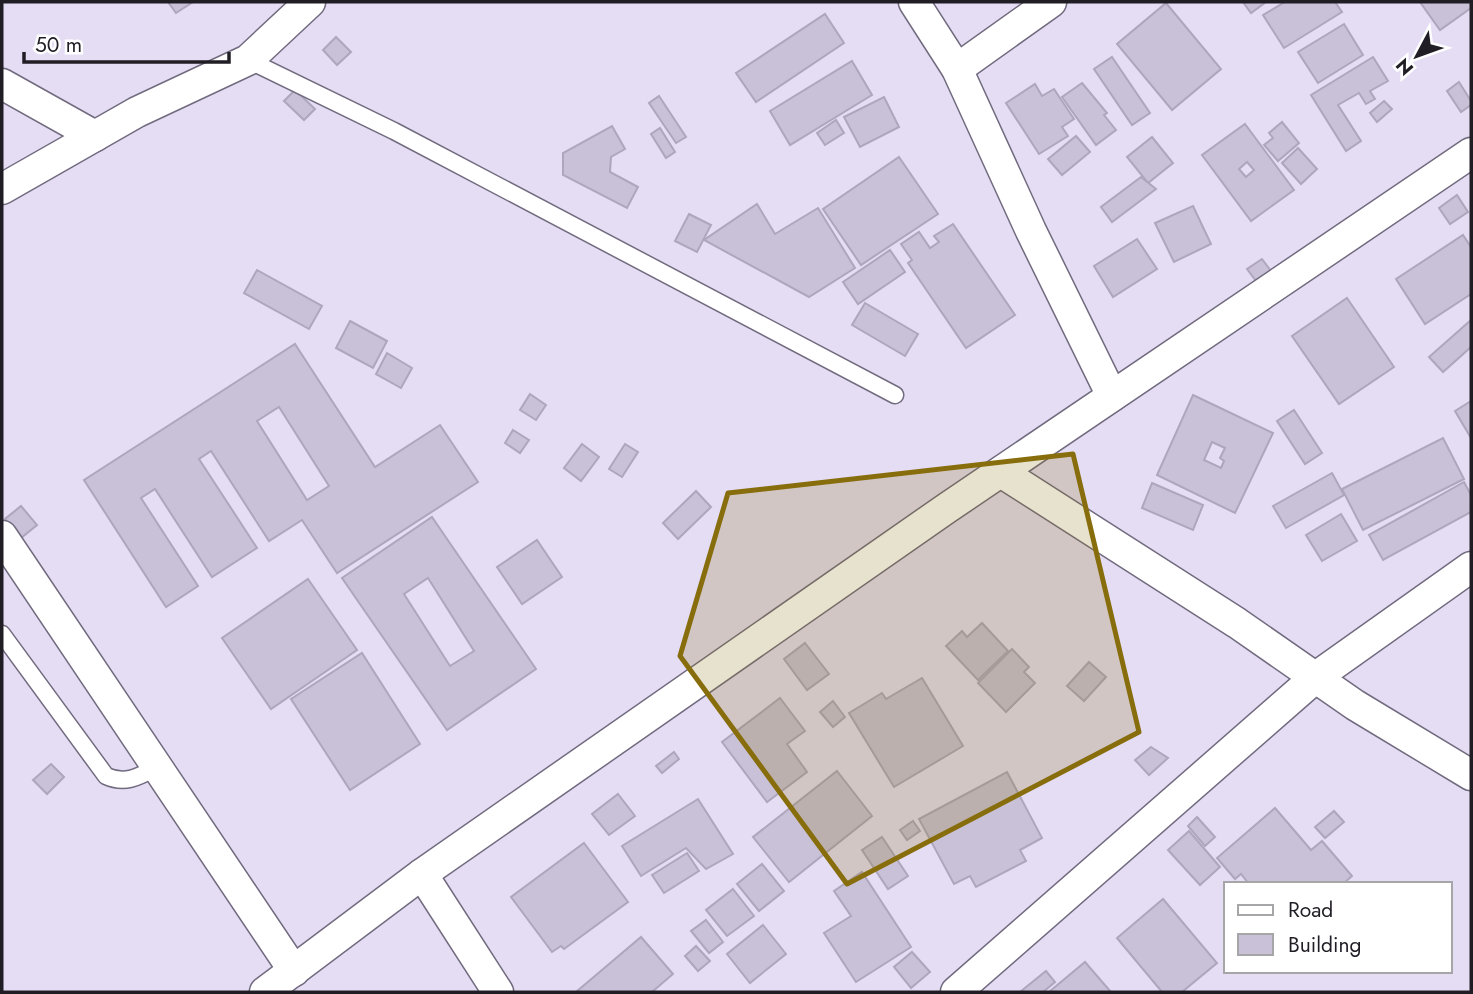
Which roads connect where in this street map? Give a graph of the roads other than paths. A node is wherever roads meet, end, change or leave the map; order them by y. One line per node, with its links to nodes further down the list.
1 (310, 2): 4 (street)
2 (914, 2): 5 (street)
3 (1051, 2): 5 (street)
4 (248, 60): 7 (street); 10 (lane)
5 (957, 69): 11 (street)
6 (2, 84): 7 (street)
7 (95, 136): 9 (street)
8 (1471, 153): 11 (street)
9 (2, 189)
10 (895, 395)
11 (1112, 396): 12 (street)
12 (1001, 472): 16 (street); 19 (street)
13 (2, 536): 17 (street)
14 (1471, 567): 16 (street)
15 (2, 634): 17 (lane)
16 (1316, 677): 18 (street); 23 (street)
17 (157, 767): 20 (street)
18 (1471, 775)
19 (422, 874): 20 (street); 22 (street)
20 (294, 971): 21 (street)
21 (265, 992)
22 (498, 992)
23 (956, 992)

